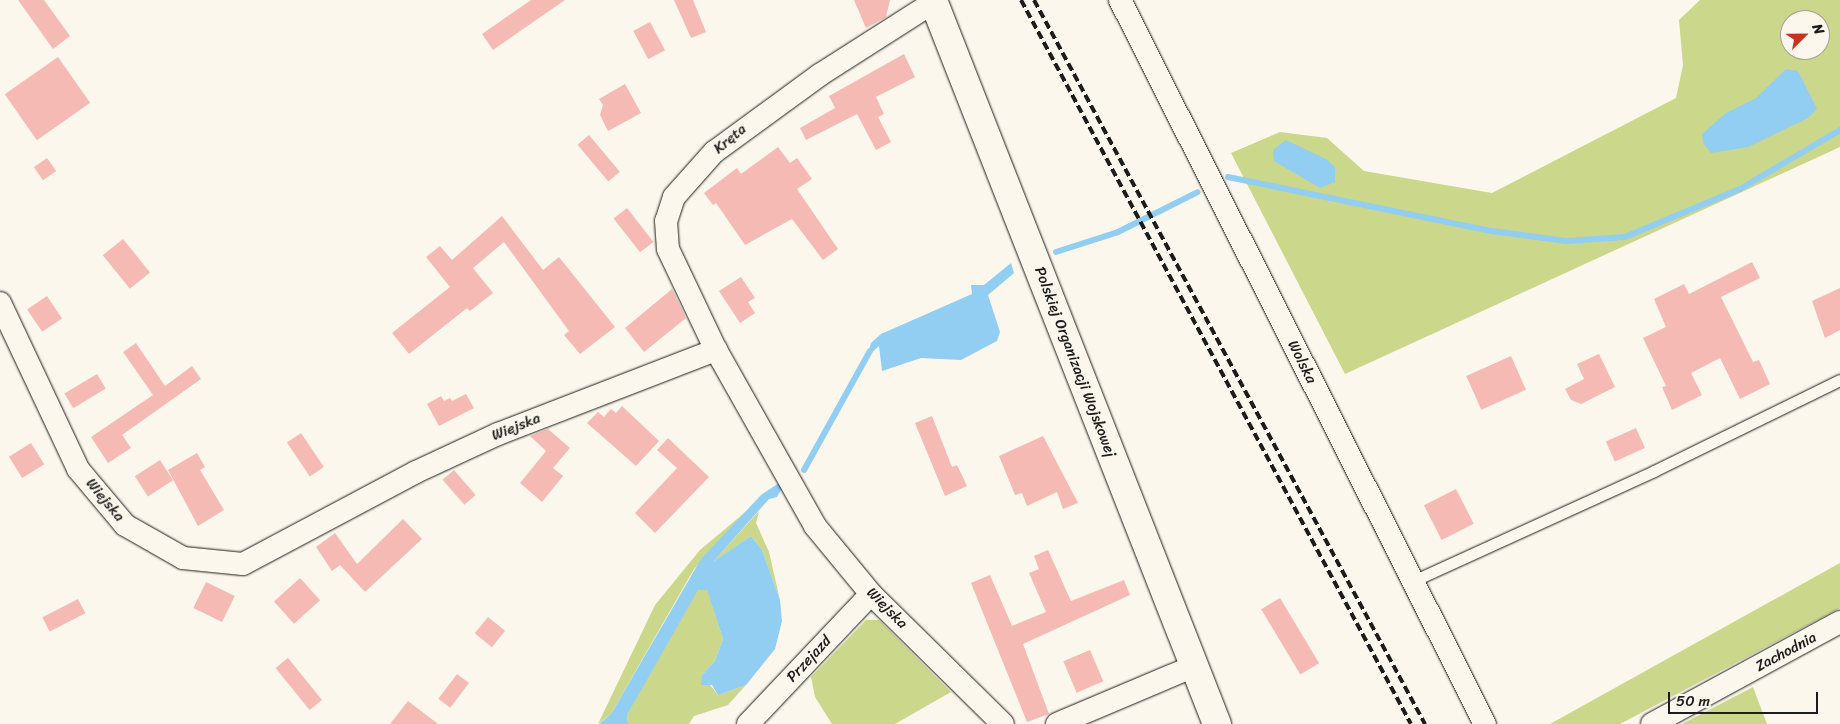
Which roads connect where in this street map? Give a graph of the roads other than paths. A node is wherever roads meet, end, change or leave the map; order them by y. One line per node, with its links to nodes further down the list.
1 (1120, 0): 6 (street, Wolska)
2 (934, 1): 4 (street, Kręta); 9 (main road, Polskiej Organizacji Wojskowej)
3 (0, 303): 4 (street, Wiejska)
4 (716, 350): 7 (street, Wiejska)
5 (1840, 380): 6 (lane)
6 (1413, 581): 14 (street, Wolska)
7 (871, 594): 10 (street, Przejazd); 11 (street, Wiejska)
8 (1840, 622): 15 (street, Zachodnia)
9 (1194, 666): 12 (street); 13 (main road, Polskiej Organizacji Wojskowej)
10 (748, 724)
11 (1004, 724)
12 (1056, 724)
13 (1217, 724)
14 (1485, 724)
15 (1652, 724)

